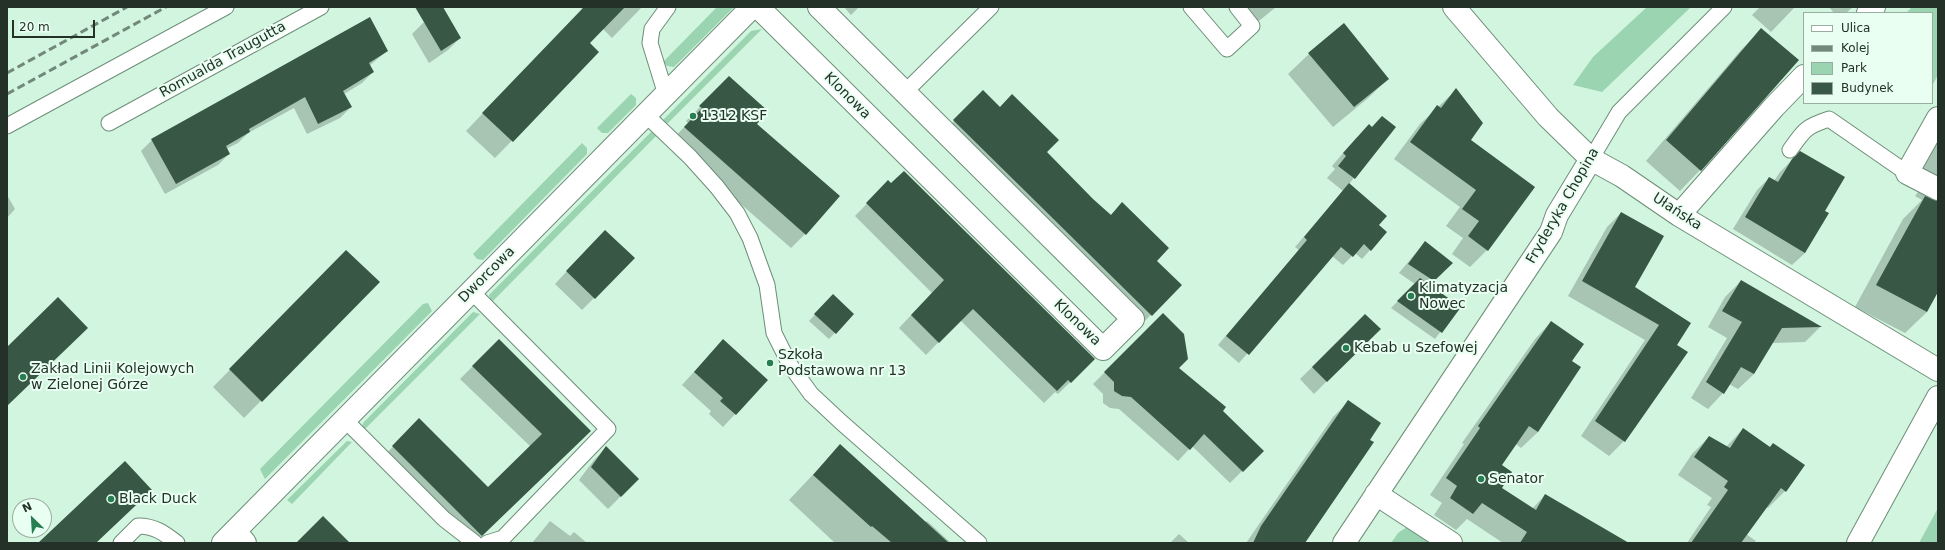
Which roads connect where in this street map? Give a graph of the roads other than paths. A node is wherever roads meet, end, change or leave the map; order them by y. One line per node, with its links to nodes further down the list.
1 (226, 7): 18 (lane)
2 (321, 7): 17 (lane, Romualda Traugutta)
3 (668, 7): 14 (lane)
4 (752, 7): 14 (street, Dworcowa)
5 (758, 7): 13 (street, Klonowa)
6 (819, 7): 13 (street, Klonowa)
7 (992, 7): 13 (lane)
8 (1191, 7): 9 (lane)
9 (1237, 7)
10 (1454, 7): 20 (street, Ułańska)
11 (1724, 7): 20 (lane, Fryderyka Chopina)
12 (1803, 77): 23 (street)
13 (906, 92)
14 (666, 95): 15 (street, Dworcowa)
15 (646, 115): 24 (street, Dworcowa); 34 (lane)
16 (1938, 118): 21 (street)
17 (109, 123)
18 (7, 126)
19 (1790, 150): 21 (lane)
20 (1591, 159): 23 (street, Ułańska); 28 (street, Fryderyka Chopina)
21 (1907, 173): 22 (street)
22 (1938, 190)
23 (1679, 215): 25 (street, Ułańska)
24 (471, 291): 27 (street, Dworcowa); 33 (lane)
25 (1938, 370)
26 (1938, 397): 37 (street)
27 (344, 419): 29 (street, Dworcowa); 32 (lane)
28 (1376, 494): 35 (street, Fryderyka Chopina); 36 (street)
29 (234, 539)
30 (121, 543): 31 (lane)
31 (177, 543)
32 (475, 543)
33 (487, 543)
34 (979, 543)
35 (1344, 543)
36 (1451, 543)
37 (1858, 543)

